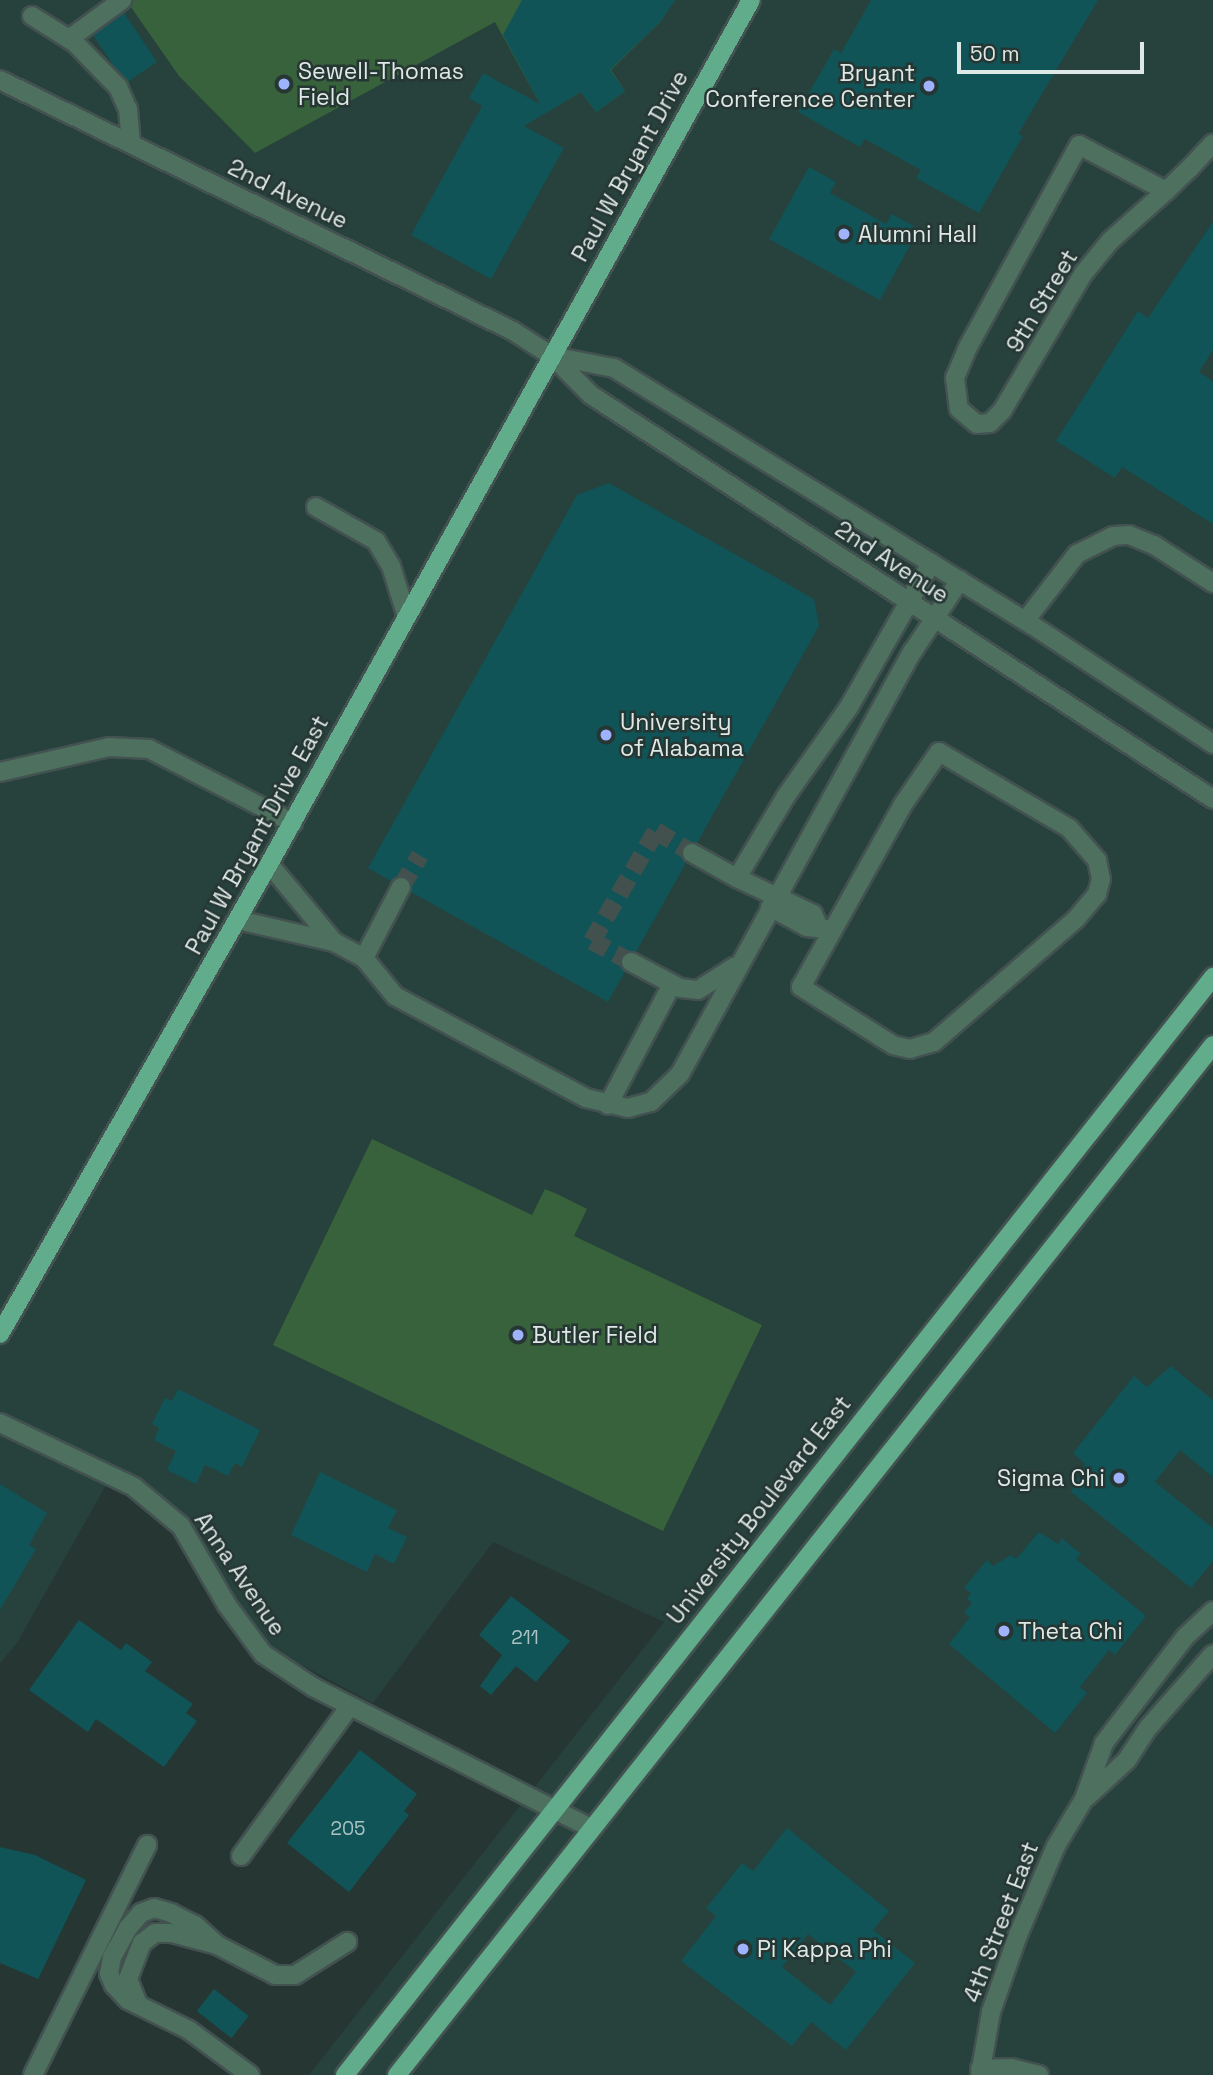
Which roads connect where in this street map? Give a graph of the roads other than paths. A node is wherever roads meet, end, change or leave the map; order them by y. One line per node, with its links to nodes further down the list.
1 (122, 0): 4 (street)
2 (751, 0): 9 (main road, Paul W Bryant Drive)
3 (32, 16): 4 (street)
4 (69, 39): 6 (street)
5 (0, 80): 6 (street, 2nd Avenue)
6 (131, 142): 9 (street, 2nd Avenue)
7 (1213, 143): 8 (street, 9th Street)
8 (1166, 191): 8 (street, 9th Street)
9 (552, 356): 11 (street, 2nd Avenue); 14 (street, 2nd Avenue); 15 (main road, Paul W Bryant Drive East)
10 (316, 507): 15 (street)
11 (931, 563): 12 (street, 2nd Avenue); 14 (street)
12 (960, 580): 16 (street); 17 (street, 2nd Avenue)
13 (1213, 583): 17 (street)
14 (907, 601): 16 (street, 2nd Avenue); 24 (street)
15 (407, 617): 21 (main road, Paul W Bryant Drive East)
16 (935, 620): 20 (street, 2nd Avenue); 26 (street)
17 (1026, 621): 18 (street, 2nd Avenue)
18 (1213, 744)
19 (0, 772): 21 (street)
20 (1213, 799)
21 (293, 823): 23 (main road, Paul W Bryant Drive East)
22 (692, 853): 24 (street)
23 (270, 864): 27 (main road, Paul W Bryant Drive East); 29 (street)
24 (737, 878): 26 (street)
25 (401, 887): 30 (street)
26 (773, 900): 28 (street); 32 (street)
27 (238, 920): 29 (street); 37 (main road, Paul W Bryant Drive East)
28 (824, 927): 28 (street)
29 (334, 942): 30 (street)
30 (364, 958): 36 (street)
31 (631, 962): 34 (street)
32 (737, 965): 34 (street); 36 (street)
33 (1213, 977): 43 (main road, University Boulevard East)
34 (672, 984): 36 (street)
35 (1213, 1045): 44 (main road)
36 (608, 1105)
37 (0, 1335)
38 (0, 1423): 41 (street, Anna Avenue)
39 (1213, 1611): 42 (street, 4th Street East)
40 (1213, 1654): 42 (street, 4th Street East)
41 (350, 1706): 43 (street, Anna Avenue); 46 (street)
42 (1084, 1799): 50 (street, 4th Street East)
43 (553, 1809): 44 (street, Anna Avenue); 53 (main road, University Boulevard East)
44 (591, 1828): 54 (main road)
45 (147, 1845): 51 (street)
46 (241, 1856)
47 (347, 1942): 48 (street)
48 (217, 1945): 49 (street); 49 (street)
49 (138, 2004): 52 (street)
50 (979, 2073): 55 (street)
51 (33, 2075)
52 (250, 2075)
53 (345, 2075)
54 (397, 2075)
55 (1039, 2075)

